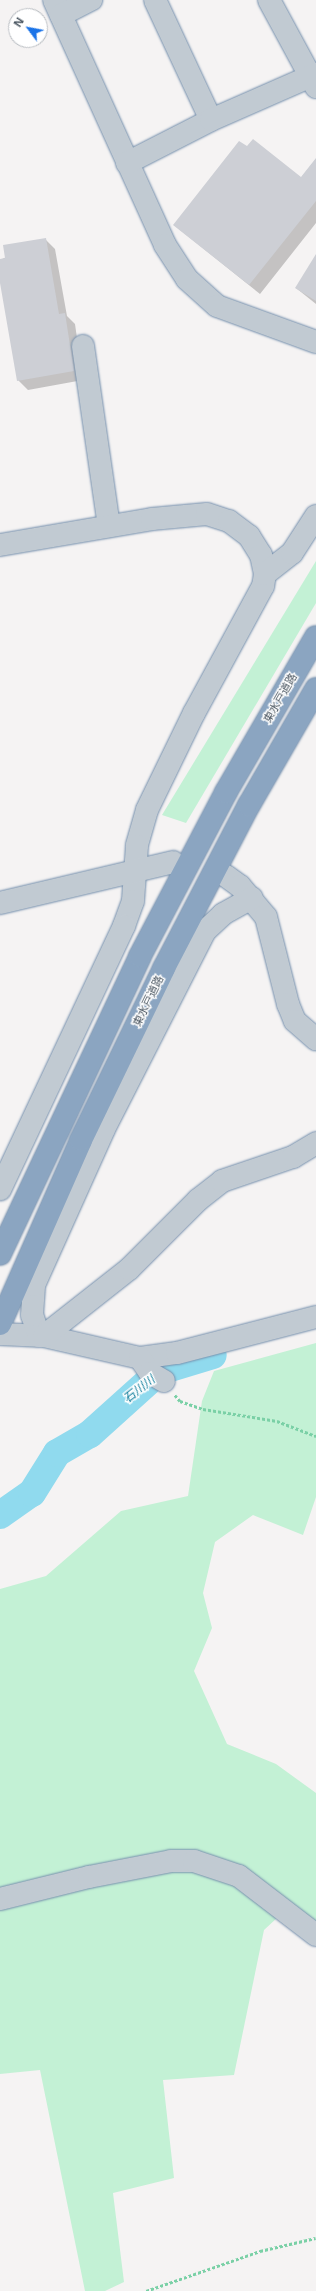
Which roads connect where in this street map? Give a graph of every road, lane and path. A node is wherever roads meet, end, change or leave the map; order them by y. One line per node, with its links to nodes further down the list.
1 (91, 0): 4 (street)
2 (155, 0): 6 (street)
3 (269, 0): 5 (street)
4 (57, 7): 7 (street)
5 (314, 79): 6 (street)
6 (211, 120): 7 (street)
7 (127, 163): 8 (street)
8 (316, 342)
9 (83, 346): 11 (street)
10 (316, 516): 13 (street)
11 (109, 526): 12 (street); 13 (street)
12 (0, 544)
13 (265, 574): 17 (street)
14 (316, 637): 16 (highway, 東水戸道路)
15 (316, 689): 18 (highway, 東水戸道路)
16 (177, 869): 17 (street); 24 (highway, 東水戸道路)
17 (135, 870): 20 (street); 23 (street)
18 (218, 880): 19 (street); 26 (highway, 東水戸道路)
19 (252, 898): 21 (street); 28 (street)
20 (0, 903)
21 (316, 1039)
22 (316, 1143): 28 (street)
23 (0, 1189)
24 (0, 1254)
25 (316, 1317): 29 (street)
26 (0, 1324)
27 (0, 1334): 28 (street)
28 (42, 1336): 29 (street)
29 (151, 1371): 30 (path)
30 (316, 1436)
31 (0, 1899): 32 (street)
32 (316, 1935)
33 (316, 2238): 34 (path)
34 (146, 2291)

